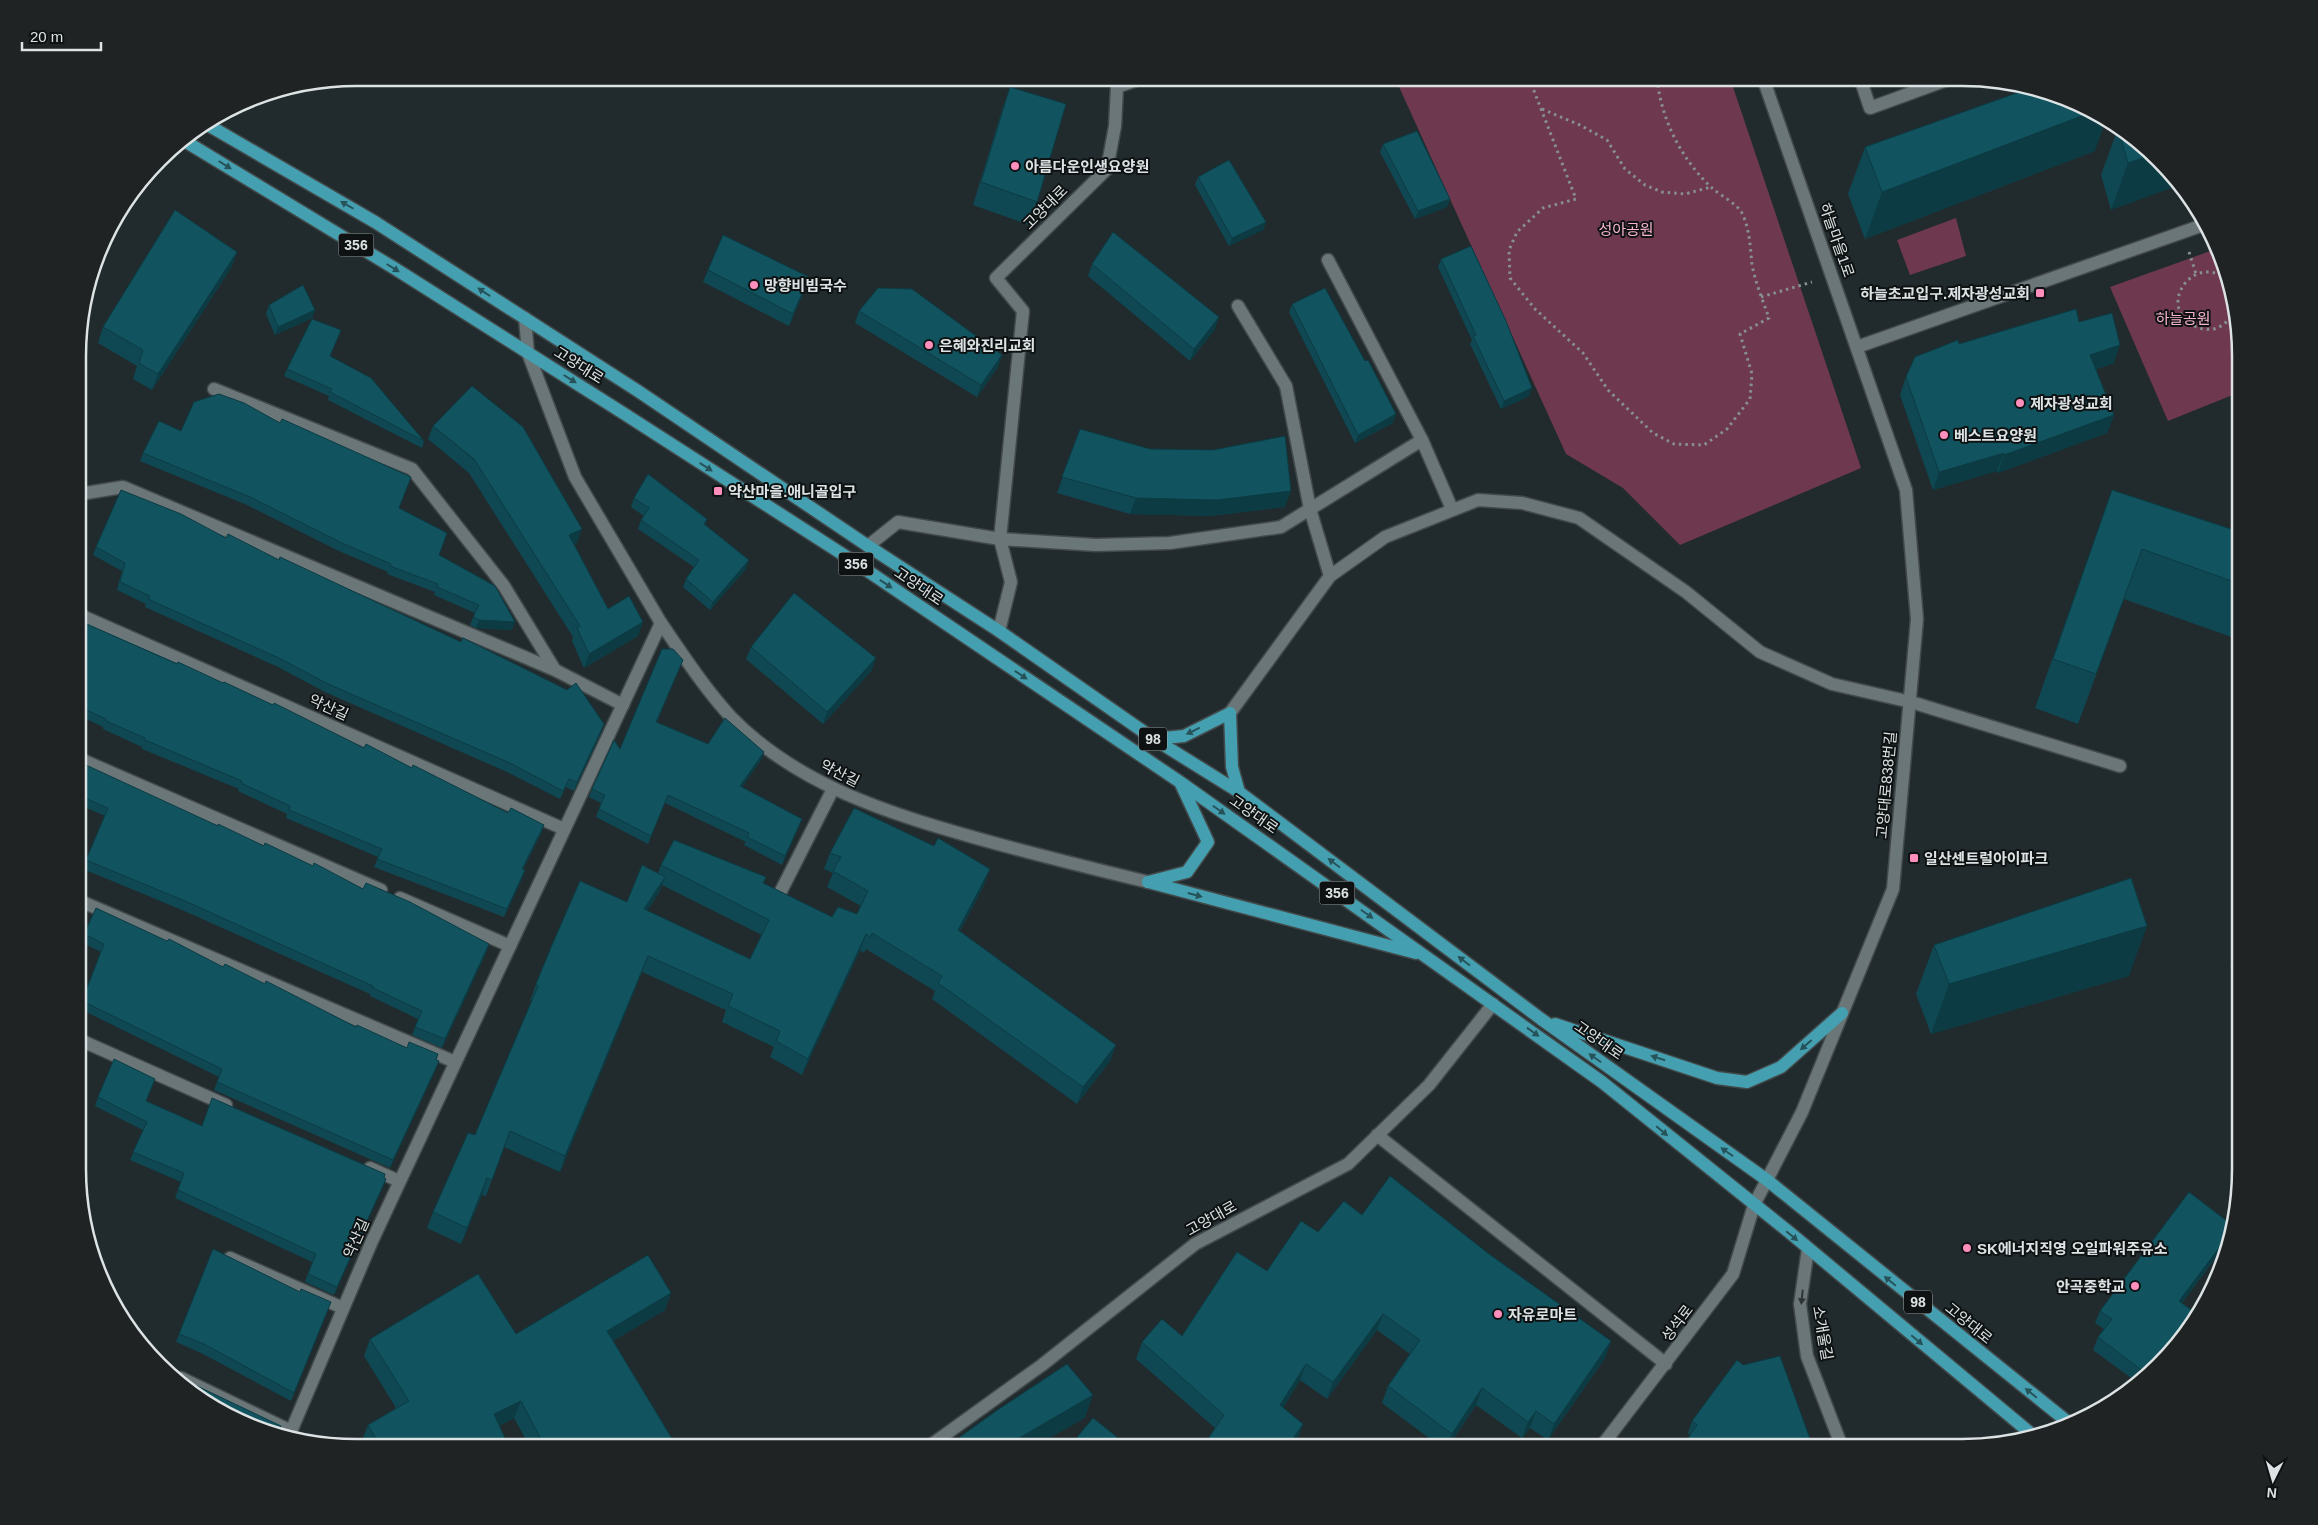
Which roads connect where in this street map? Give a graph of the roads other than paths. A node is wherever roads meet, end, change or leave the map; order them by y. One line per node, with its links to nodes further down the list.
1 (1119, 86): 18 (street, 고양대로)
2 (1765, 86): 11 (street, 하늘마을1로)
3 (1863, 86): 4 (street)
4 (1930, 86)
5 (213, 128): 10 (main road, 고양대로 / 98, one-way to 5)
6 (189, 144): 12 (main road, 고양대로 / 356, one-way to 12)
7 (2198, 227): 11 (street)
8 (1328, 260): 14 (street)
9 (1238, 306): 16 (street)
10 (525, 318): 12 (street); 19 (main road, 고양대로 / 98)
11 (1857, 347): 25 (street, 고양대로838번길)
12 (528, 353): 22 (street); 31 (main road, 고양대로 / 356, one-way to 31)
13 (214, 389): 24 (street)
14 (1422, 440): 16 (street); 17 (street)
15 (86, 493): 24 (street)
16 (1310, 509): 18 (street); 20 (street)
17 (1452, 509): 20 (street); 25 (street)
18 (1000, 539): 19 (street); 23 (street, 고양대로)
19 (868, 546): 23 (main road, 고양대로 / 98)
20 (1330, 576): 27 (street)
21 (86, 618): 34 (street, 약산길)
22 (660, 623): 26 (street, 약산길); 32 (street, 약산길)
23 (999, 631): 28 (main road, 고양대로 / 98)
24 (555, 670): 26 (street)
25 (1910, 702): 30 (street); 41 (street, 고양대로838번길)
26 (623, 704): 34 (street, 약산길)
27 (1230, 713): 28 (main road, one-way to 28); 33 (main road)
28 (1154, 739): 33 (main road, 고양대로 / 98)
29 (86, 762): 38 (street)
30 (2120, 766)
31 (1180, 782): 35 (main road); 39 (main road, 고양대로 / 356, one-way to 39)
32 (833, 789): 35 (street, 약산길); 36 (street)
33 (1239, 792): 42 (main road, 고양대로 / 98, one-way to 33)
34 (564, 829): 38 (street, 약산길)
35 (1148, 882): 39 (main road, one-way to 39)
36 (781, 891)
37 (86, 903): 44 (street)
38 (510, 946): 44 (street, 약산길)
39 (1426, 955): 40 (main road, 고양대로 / 356)
40 (1493, 1004): 46 (street, 고양대로); 50 (main road, 고양대로 / 356, one-way to 50)
41 (1842, 1013): 42 (main road, one-way to 42); 48 (street, 고양대로838번길)
42 (1541, 1020): 48 (main road, 고양대로 / 98, one-way to 42)
43 (86, 1043): 45 (street)
44 (455, 1062): 49 (street, 약산길)
45 (235, 1109)
46 (1377, 1135): 54 (street); 60 (street, 고양대로)
47 (354, 1161): 49 (street)
48 (1767, 1180): 50 (street, 고양대로838번길); 56 (main road, 고양대로 / 98, one-way to 48)
49 (400, 1181): 53 (street, 약산길)
50 (1754, 1205): 51 (main road, 고양대로 / 356, one-way to 51); 54 (street, 성석로)
51 (1808, 1249): 59 (main road, 고양대로 / 356, one-way to 59); 62 (street, 소개울길, one-way to 62)
52 (230, 1258): 53 (street)
53 (343, 1308): 58 (street, 약산길)
54 (1666, 1364): 61 (street, 성석로)
55 (195, 1385): 57 (street, 약산길)
56 (2063, 1419)
57 (272, 1425)
58 (291, 1431)
59 (2028, 1431)
60 (939, 1439)
61 (1607, 1439)
62 (1839, 1439)

